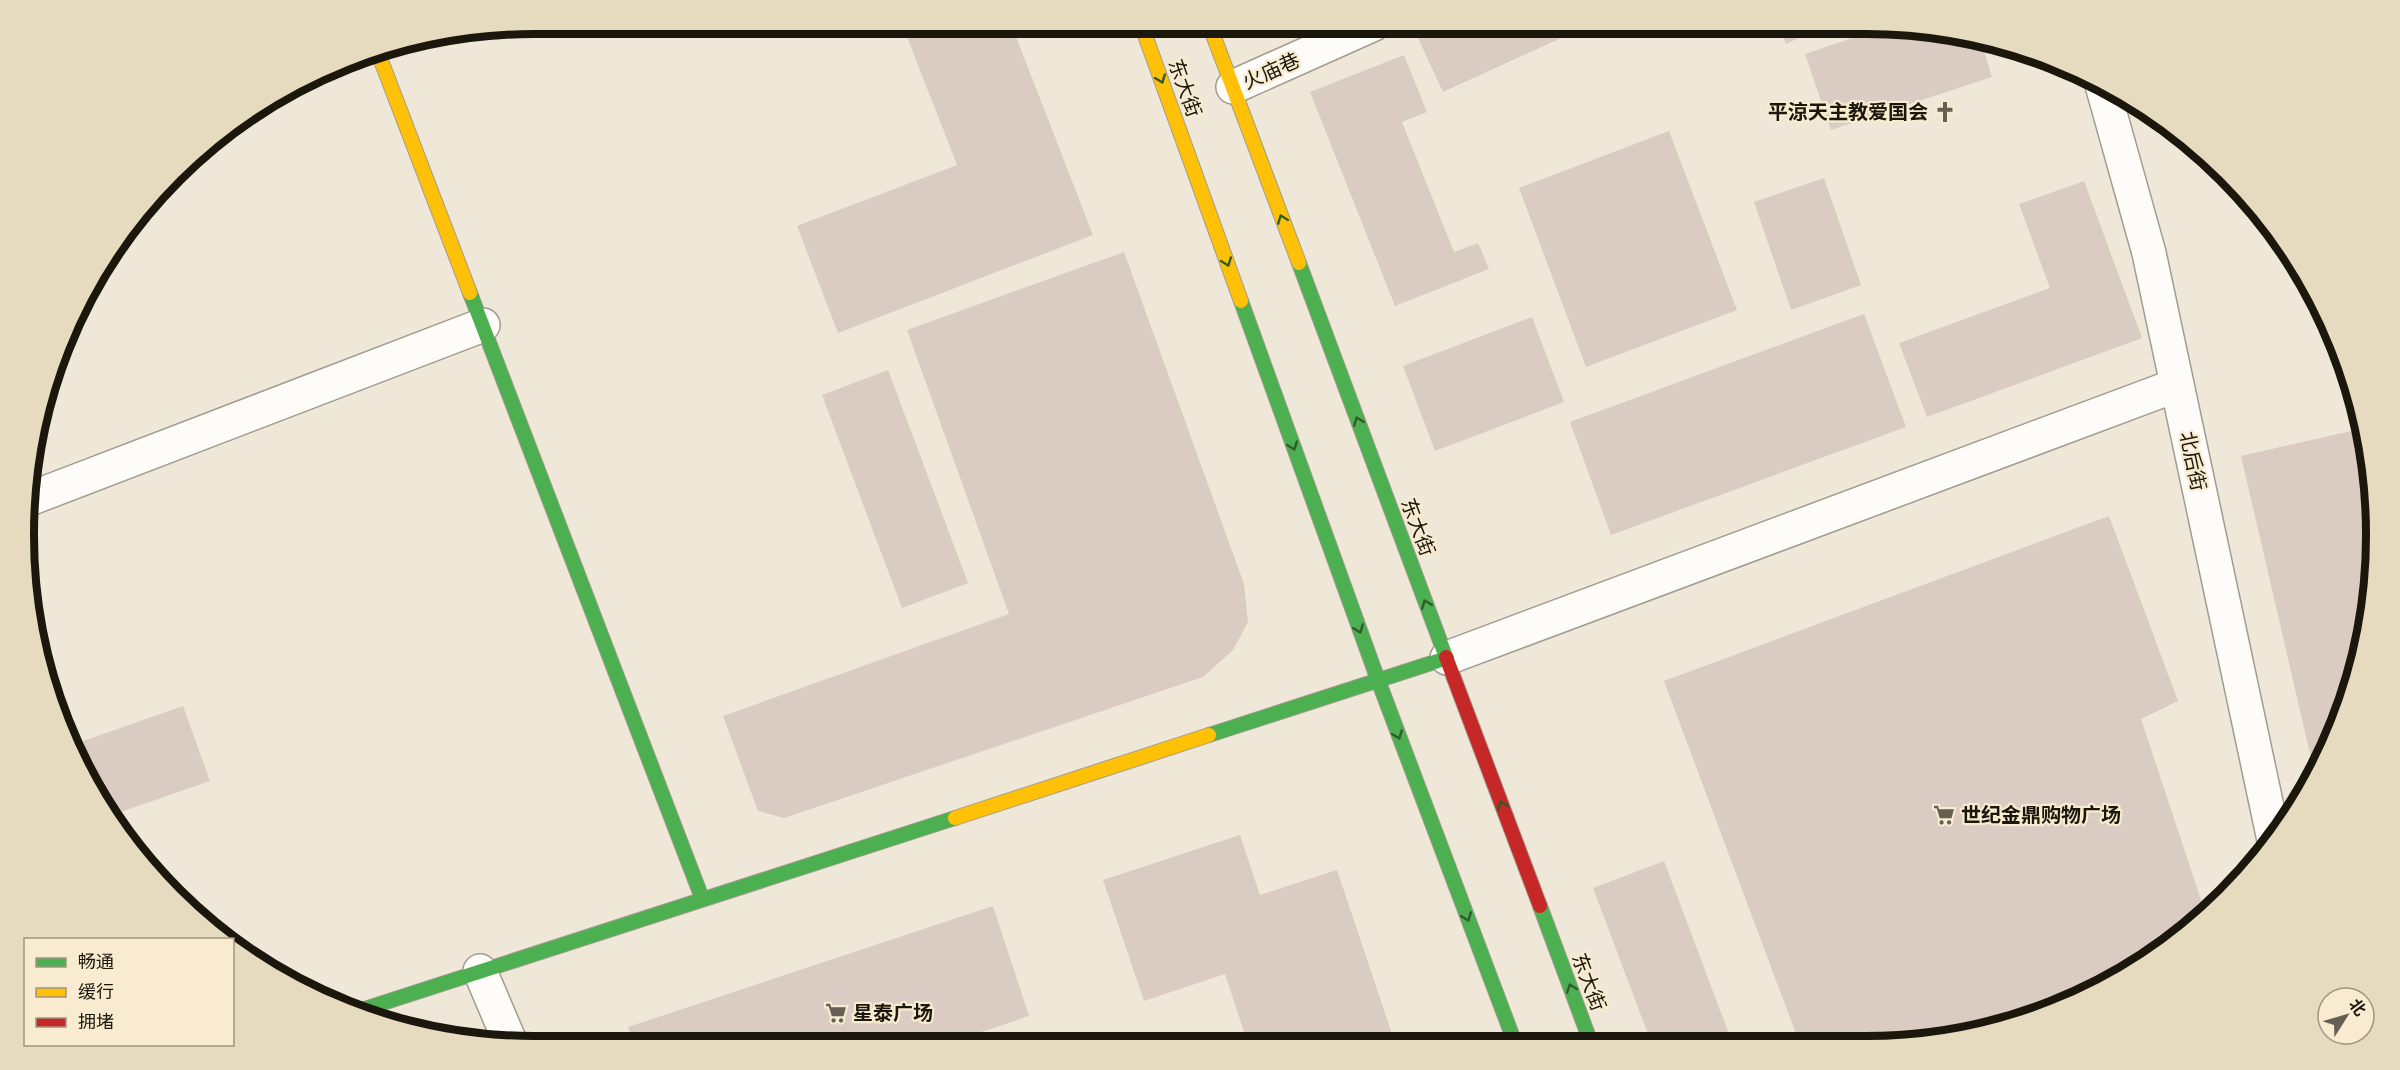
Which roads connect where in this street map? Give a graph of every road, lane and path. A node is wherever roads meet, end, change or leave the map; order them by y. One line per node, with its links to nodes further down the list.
1 (1145, 34): 11 (main road, 东大街, one-way to 11)
2 (1213, 34): 5 (main road, 东大街)
3 (1352, 34): 5 (street, 火庙巷)
4 (381, 59): 7 (main road)
5 (1233, 87): 10 (main road, 东大街, one-way to 5)
6 (2105, 97): 8 (street, 北后街)
7 (483, 325): 9 (street); 13 (main road)
8 (2177, 385): 10 (street); 12 (street, 北后街)
9 (37, 496)
10 (1447, 658): 11 (main road); 18 (main road, 东大街, one-way to 10)
11 (1378, 681): 13 (main road); 17 (main road, 东大街, one-way to 17)
12 (2271, 827)
13 (702, 898): 14 (main road)
14 (480, 971): 15 (main road); 16 (street)
15 (369, 1007)
16 (507, 1034)
17 (1512, 1036)
18 (1588, 1036)

